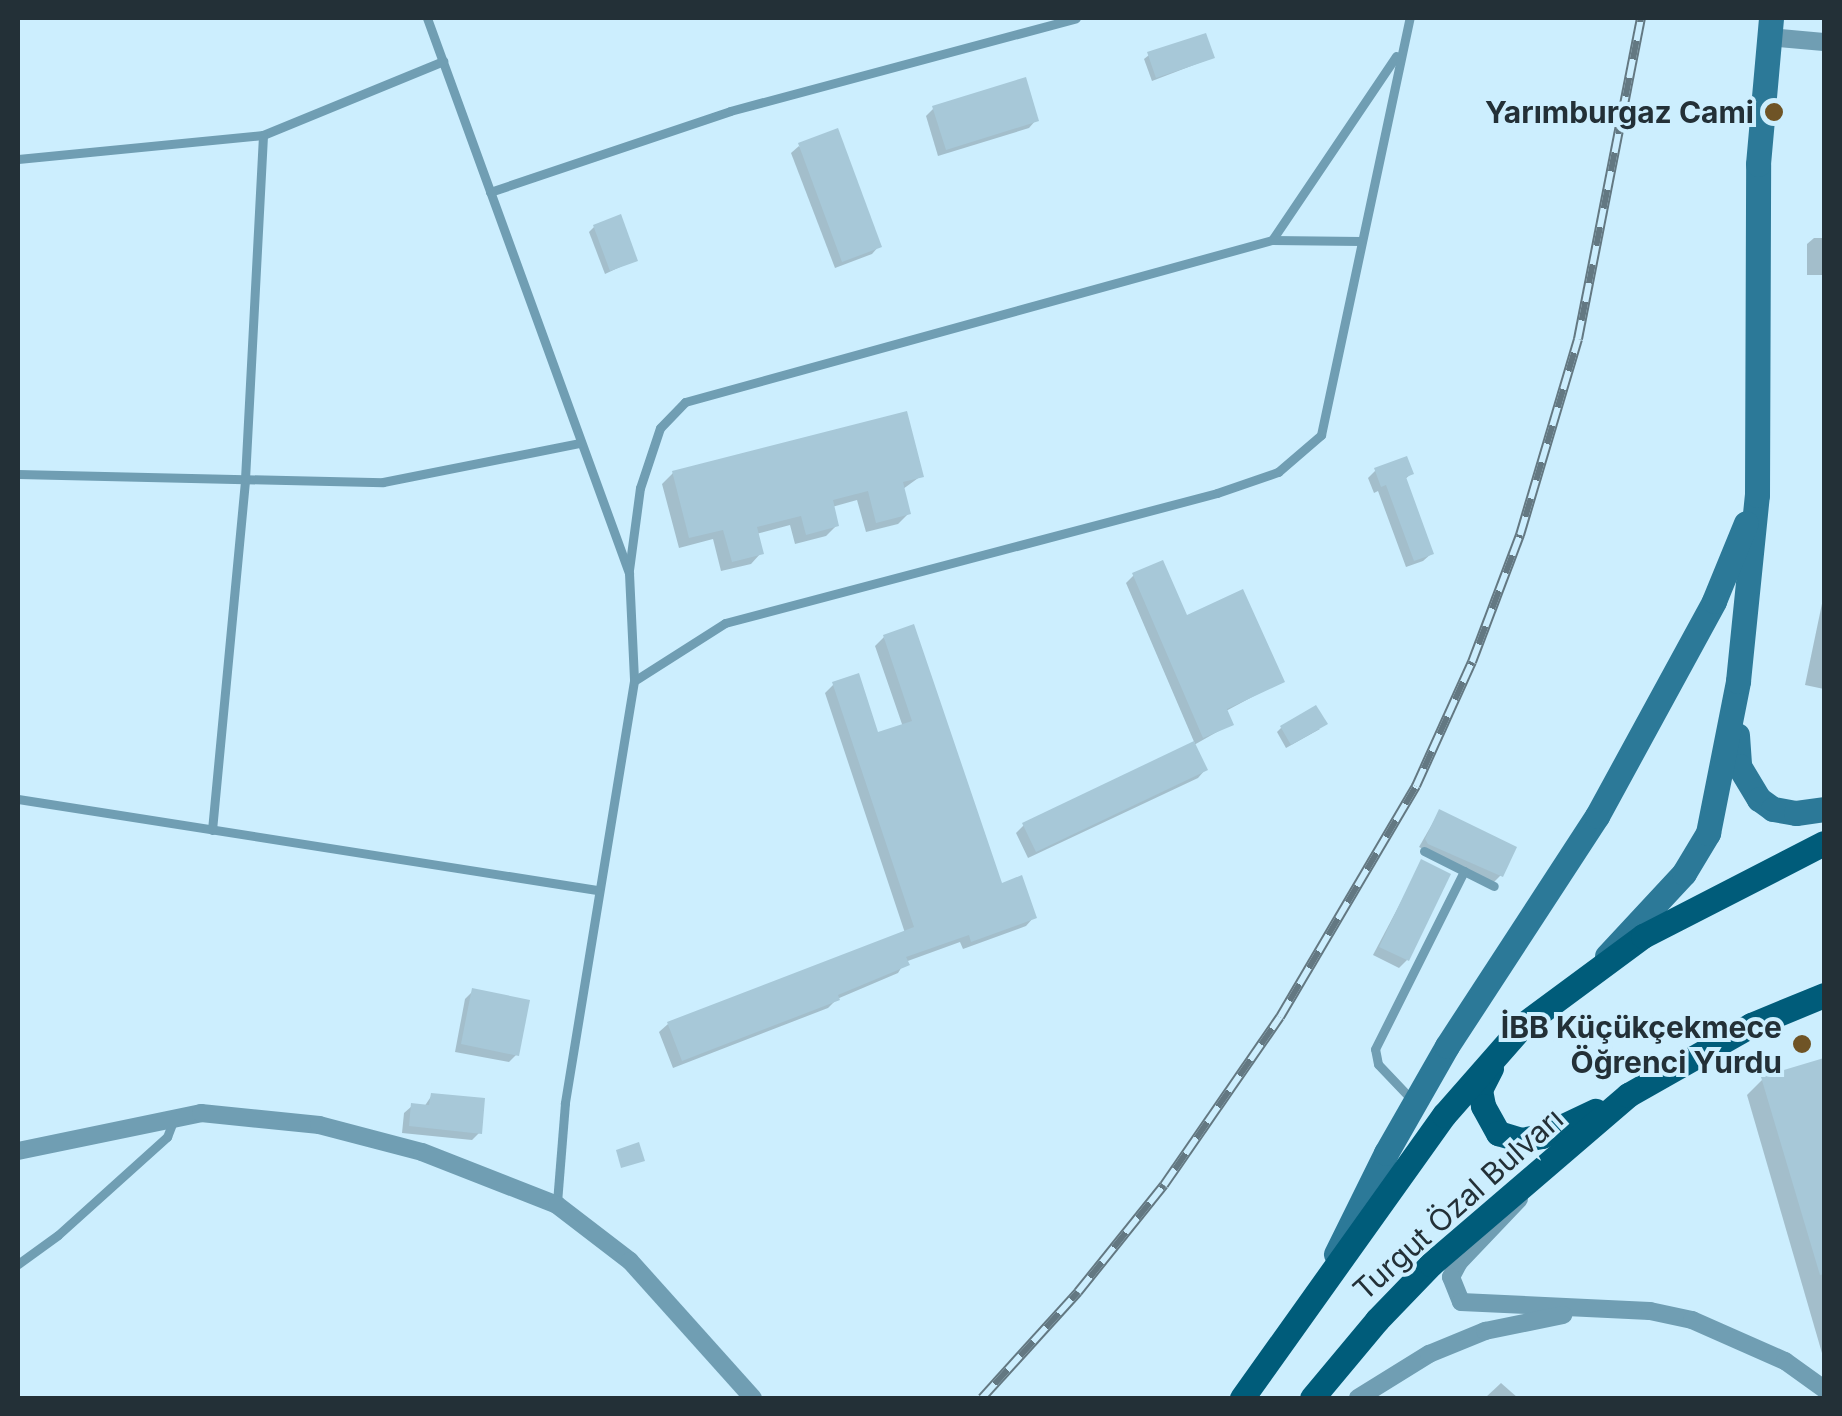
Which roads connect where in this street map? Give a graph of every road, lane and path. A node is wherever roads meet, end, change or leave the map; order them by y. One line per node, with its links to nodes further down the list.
1 (428, 18): 8 (lane)
2 (1076, 18): 11 (lane)
3 (1410, 18): 7 (lane)
4 (1786, 18): 5 (lane)
5 (1770, 27): 6 (street); 17 (street)
6 (1824, 42)
7 (1400, 50): 12 (lane); 13 (lane)
8 (443, 61): 9 (lane); 11 (lane)
9 (262, 135): 10 (lane); 16 (lane)
10 (18, 159)
11 (490, 192): 14 (lane)
12 (1272, 240): 13 (lane); 18 (lane)
13 (1360, 241): 19 (lane)
14 (580, 443): 16 (lane); 18 (lane)
15 (18, 474): 16 (lane)
16 (245, 479): 23 (lane)
17 (1757, 495): 20 (street); 33 (street)
18 (628, 573): 19 (lane)
19 (634, 681): 28 (lane)
20 (1738, 681): 22 (street); 29 (street)
21 (18, 799): 23 (lane)
22 (1824, 809)
23 (212, 830): 28 (lane)
24 (1824, 844): 29 (main road, Turgut Özal Bulvarı)
25 (1424, 851): 26 (lane)
26 (1464, 871): 27 (lane); 33 (lane)
27 (1494, 886)
28 (597, 890): 37 (lane)
29 (1588, 976): 31 (main road, Turgut Özal Bulvarı)
30 (1824, 995): 32 (main road, Turgut Özal Bulvarı)
31 (1524, 1024): 32 (main road); 39 (main road, Turgut Özal Bulvarı)
32 (1628, 1096): 36 (main road, Turgut Özal Bulvarı)
33 (1415, 1104): 39 (street)
34 (173, 1118): 35 (street); 37 (street); 38 (lane)
35 (18, 1150)
36 (1540, 1170): 40 (street); 44 (main road, Turgut Özal Bulvarı)
37 (557, 1206): 42 (street)
38 (18, 1264)
39 (1322, 1284): 43 (main road, Turgut Özal Bulvarı)
40 (1594, 1310): 41 (street); 45 (street)
41 (1824, 1389)
42 (753, 1398)
43 (1242, 1398)
44 (1312, 1398)
45 (1358, 1398)

